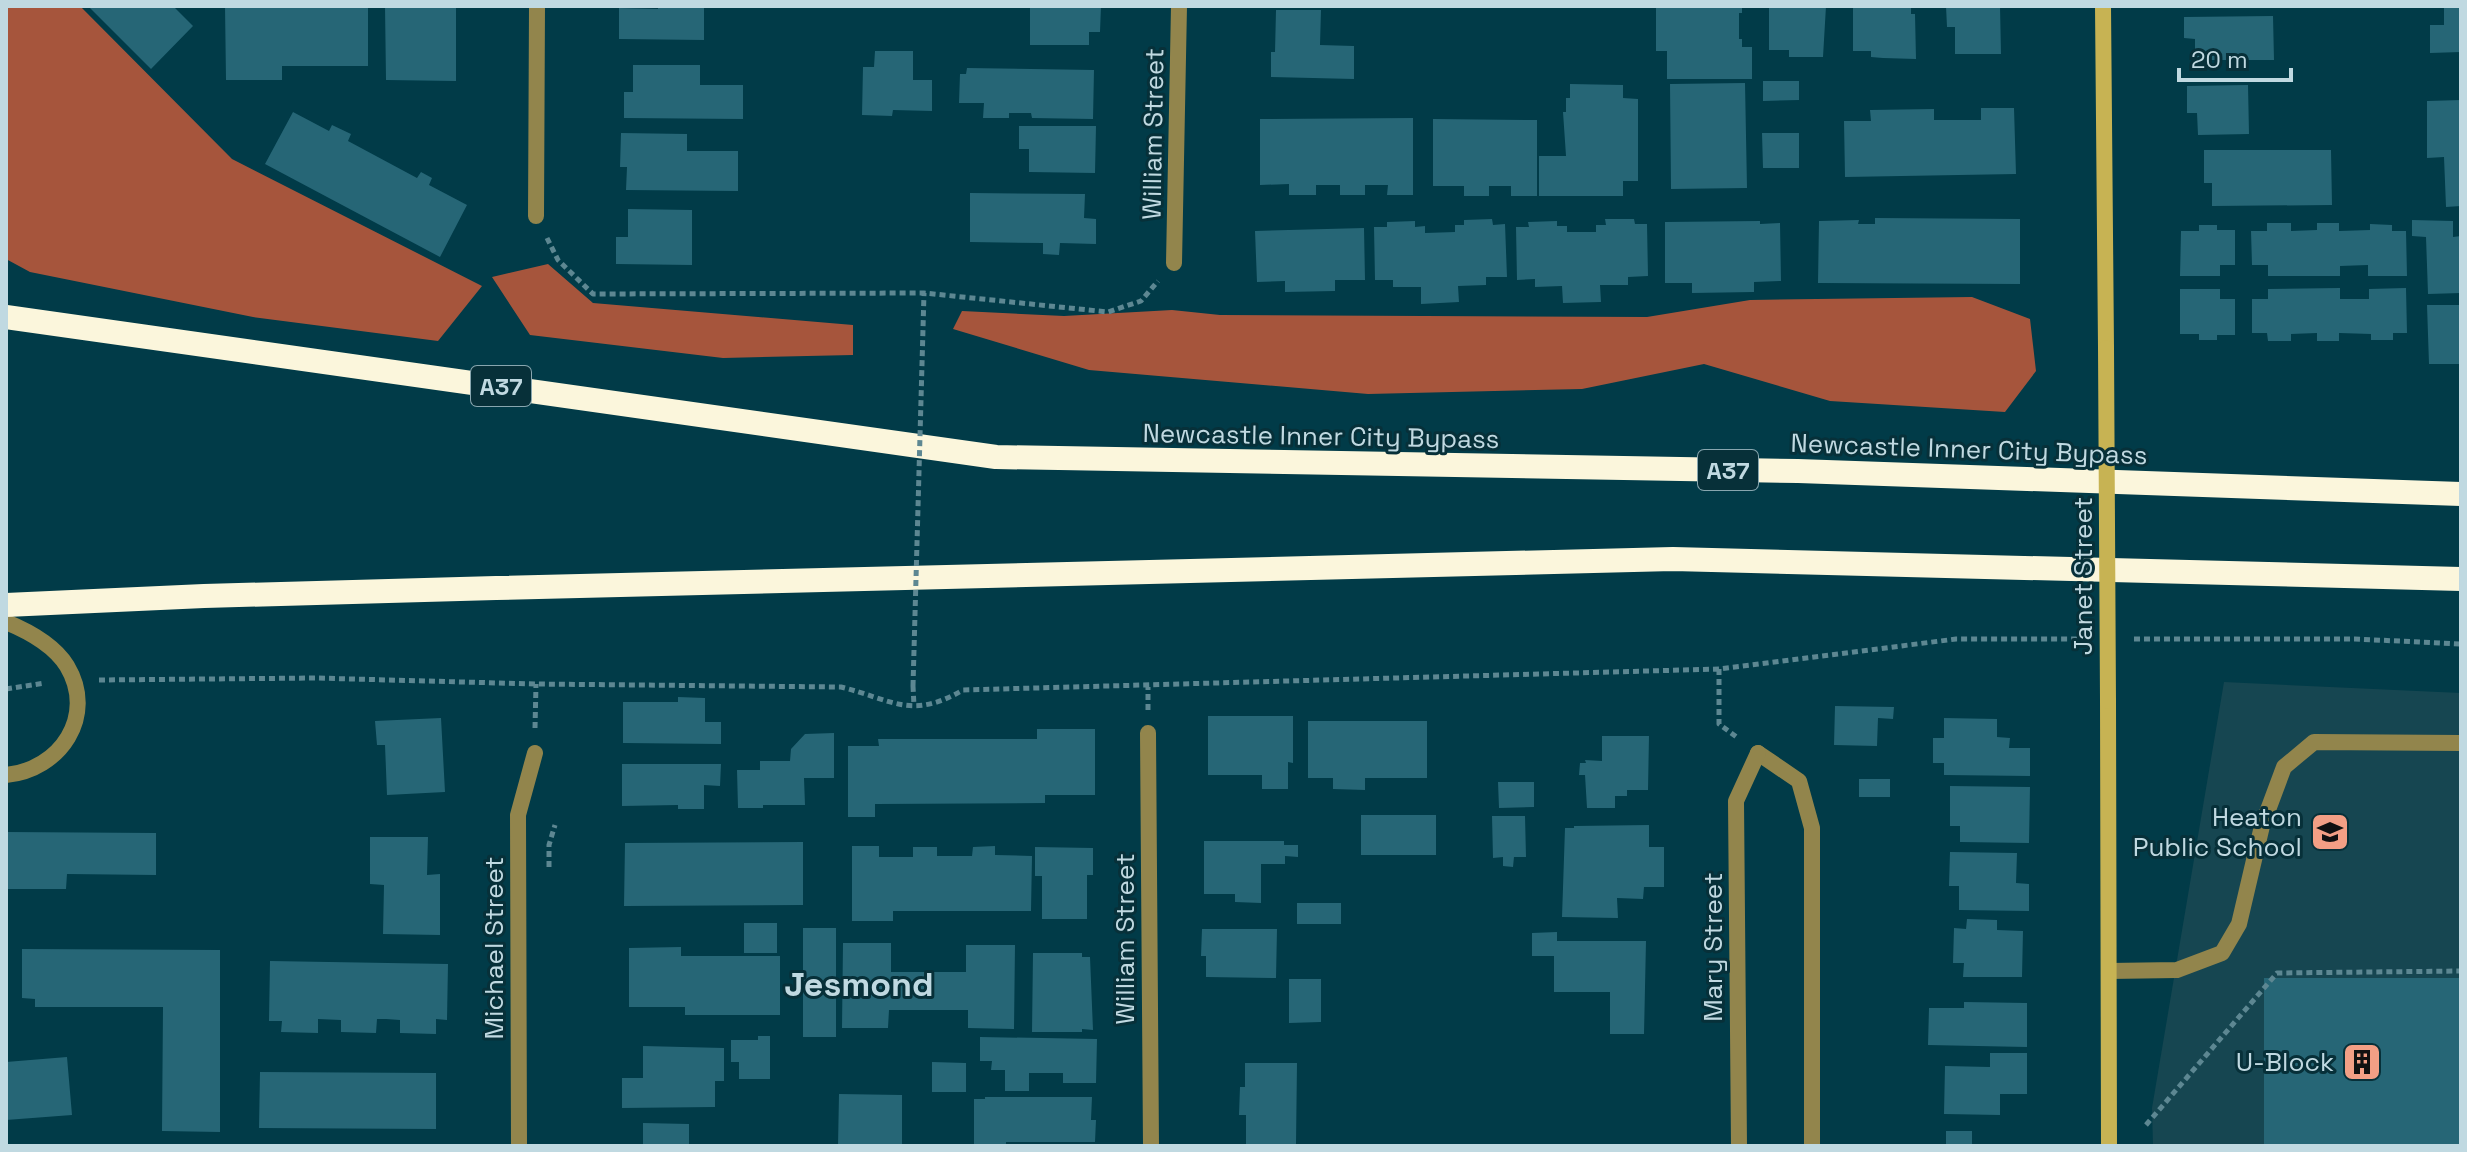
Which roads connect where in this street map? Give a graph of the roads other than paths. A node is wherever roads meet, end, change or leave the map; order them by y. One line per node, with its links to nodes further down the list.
1 (537, 6): 4 (street)
2 (1179, 6): 5 (street, William Street)
3 (2103, 6): 15 (street, Janet Street, bridge)
4 (536, 216)
5 (1174, 263)
6 (6, 317): 7 (highway, Newcastle Inner City Bypass / A37)
7 (2461, 494)
8 (2461, 579): 9 (highway)
9 (6, 605)
10 (6, 622): 14 (street)
11 (1148, 733): 17 (street, William Street)
12 (2461, 743): 15 (street)
13 (535, 753): 16 (street, Michael Street)
14 (6, 775)
15 (2109, 971): 20 (street, Janet Street)
16 (519, 1146)
17 (1151, 1146)
18 (1739, 1146): 19 (street, Mary Street)
19 (1812, 1146)
20 (2109, 1146)

